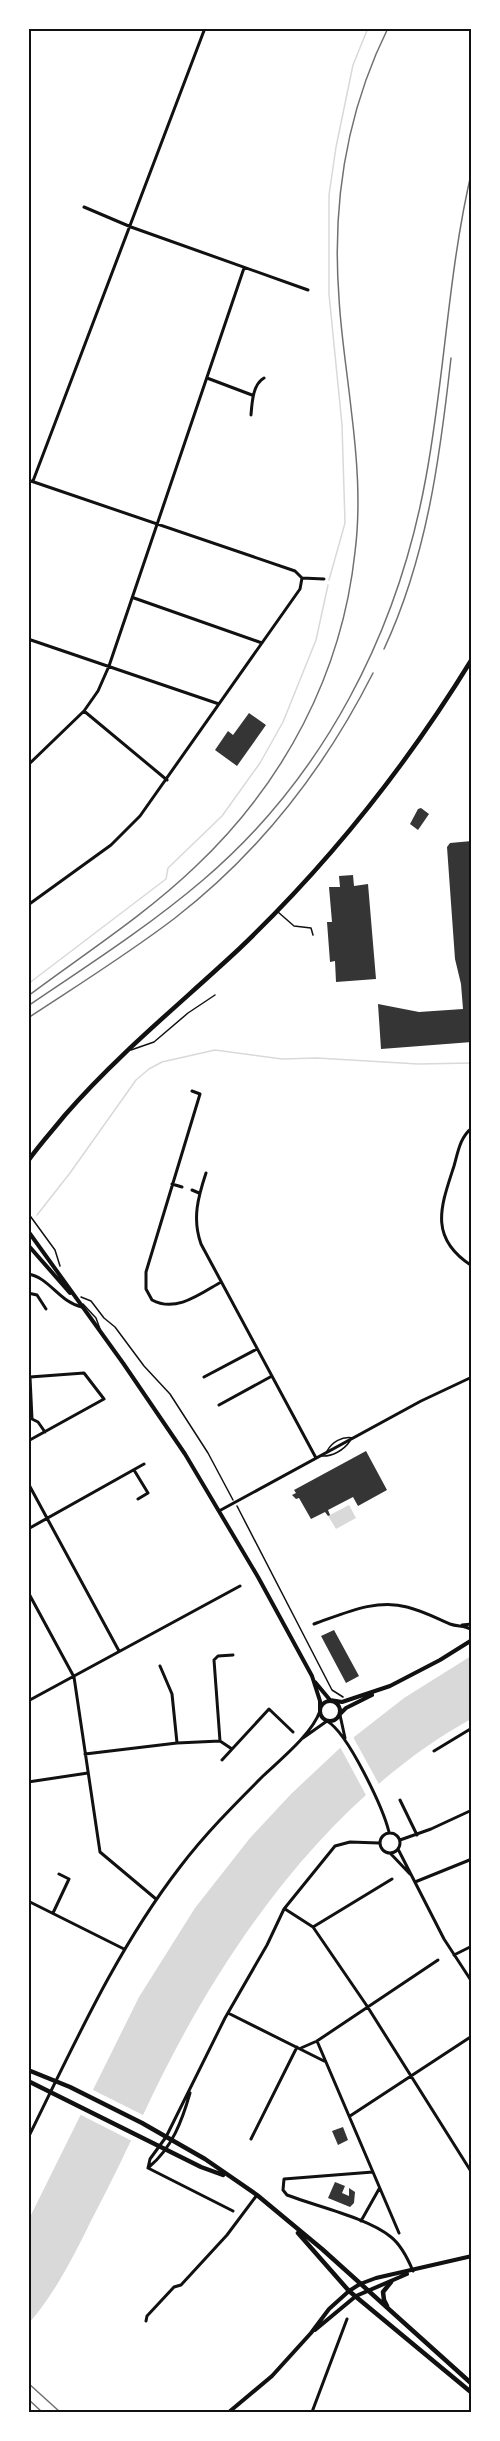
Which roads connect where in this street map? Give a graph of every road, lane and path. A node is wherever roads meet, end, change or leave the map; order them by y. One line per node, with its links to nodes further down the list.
1 (205, 28): 3 (street)
2 (84, 207): 3 (street)
3 (131, 227): 4 (street); 11 (street)
4 (244, 268): 5 (street); 6 (street)
5 (308, 290)
6 (207, 378): 8 (street); 12 (street)
7 (264, 378): 8 (street)
8 (252, 395): 9 (street)
9 (251, 415)
10 (28, 480): 11 (street)
11 (33, 481): 12 (street)
12 (158, 525): 13 (street); 15 (street)
13 (302, 578): 14 (street); 17 (street)
14 (324, 579)
15 (133, 597): 17 (street); 19 (street)
16 (28, 639): 19 (street)
17 (262, 643): 20 (street)
18 (471, 659): 25 (main road)
19 (109, 666): 20 (street); 21 (street)
20 (219, 704): 23 (street)
21 (84, 711): 22 (street); 23 (street)
22 (28, 765)
23 (167, 780): 24 (street)
24 (28, 905)
25 (277, 912): 26 (lane); 28 (main road)
26 (313, 935)
27 (215, 995): 28 (lane)
28 (124, 1052): 31 (main road)
29 (192, 1091): 33 (street)
30 (471, 1128): 40 (street)
31 (29, 1158)
32 (206, 1173): 36 (street)
33 (172, 1184): 34 (street); 43 (street)
34 (182, 1187)
35 (192, 1190): 36 (street)
36 (200, 1193): 43 (street)
37 (28, 1214): 41 (path)
38 (28, 1232): 45 (street)
39 (28, 1245): 45 (street)
40 (471, 1266)
41 (61, 1270)
42 (28, 1274): 46 (street)
43 (221, 1282): 49 (street)
44 (28, 1293): 47 (street)
45 (77, 1298): 46 (street); 48 (lane); 63 (path)
46 (82, 1307): 48 (street)
47 (46, 1309)
48 (101, 1333): 65 (street)
49 (257, 1349): 50 (street); 51 (street)
50 (272, 1376): 53 (street); 58 (street)
51 (204, 1377)
52 (471, 1377): 56 (street)
53 (219, 1405)
54 (30, 1419): 55 (street); 55 (street)
55 (45, 1432): 57 (street)
56 (352, 1438): 58 (street); 58 (lane)
57 (28, 1441)
58 (318, 1457): 65 (street)
59 (144, 1464): 60 (street)
60 (134, 1470): 62 (street); 66 (street)
61 (28, 1484): 66 (street)
62 (138, 1498)
63 (233, 1499)
64 (236, 1505): 81 (path)
65 (219, 1510): 79 (street)
66 (48, 1519): 67 (street); 75 (street)
67 (28, 1530)
68 (240, 1586): 75 (street)
69 (29, 1592): 78 (street)
70 (314, 1624): 72 (street)
71 (471, 1624): 72 (street)
72 (460, 1626): 73 (street)
73 (471, 1630)
74 (471, 1640): 80 (street)
75 (119, 1652): 78 (street)
76 (233, 1655): 91 (street)
77 (160, 1666): 92 (street)
78 (74, 1677): 82 (street); 95 (street)
79 (313, 1679): 83 (street); 84 (street)
80 (378, 1691): 83 (street); 85 (street)
81 (346, 1699)
82 (28, 1701)
83 (333, 1701): 84 (street); 85 (street)
84 (320, 1710): 86 (street); 89 (street)
85 (340, 1715): 86 (street); 90 (street)
86 (327, 1721): 89 (street); 90 (street)
87 (471, 1728): 94 (street)
88 (293, 1732): 93 (street)
89 (299, 1740): 112 (street)
90 (345, 1740): 101 (street)
91 (220, 1742): 92 (street); 93 (street)
92 (177, 1743): 95 (street)
93 (232, 1749): 96 (street)
94 (434, 1751)
95 (85, 1754): 97 (street)
96 (222, 1760)
97 (88, 1773): 98 (street); 112 (street)
98 (28, 1782)
99 (400, 1800): 102 (street)
100 (471, 1810): 102 (street)
101 (389, 1832): 103 (street); 104 (street)
102 (417, 1835): 103 (street)
103 (400, 1840): 105 (street)
104 (379, 1843): 106 (street); 114 (street)
105 (398, 1849): 106 (street); 109 (street)
106 (390, 1853): 109 (street)
107 (471, 1859): 111 (street)
108 (59, 1874): 115 (street)
109 (411, 1875): 111 (street)
110 (392, 1879): 116 (street)
111 (415, 1882): 119 (street)
112 (156, 1899): 118 (street)
113 (28, 1901): 115 (street)
114 (284, 1909): 116 (street); 123 (street)
115 (53, 1913): 118 (street)
116 (313, 1927): 122 (street)
117 (471, 1946): 119 (street)
118 (124, 1949): 131 (street)
119 (454, 1955): 121 (street)
120 (438, 1960): 122 (street)
121 (471, 1982)
122 (367, 2006): 125 (street); 129 (street)
123 (228, 2013): 126 (street); 132 (street)
124 (471, 2036): 129 (street)
125 (316, 2042): 126 (street); 127 (street)
126 (299, 2048): 127 (street); 137 (street)
127 (325, 2062): 134 (street)
128 (28, 2070): 131 (main road)
129 (412, 2077): 134 (street); 143 (street)
130 (28, 2081): 133 (main road)
131 (56, 2082): 133 (street); 135 (main road)
132 (193, 2086): 135 (street); 138 (street)
133 (51, 2092): 136 (street); 139 (main road)
134 (349, 2116): 142 (street)
135 (166, 2137): 138 (main road); 139 (street)
136 (28, 2138)
137 (251, 2139)
138 (172, 2141): 140 (street); 144 (main road)
139 (159, 2146): 140 (main road); 141 (street)
140 (165, 2149): 141 (street); 144 (main road)
141 (148, 2168): 147 (street)
142 (373, 2172): 145 (street); 148 (street)
143 (471, 2172)
144 (228, 2176): 146 (main road)
145 (380, 2188): 148 (street); 150 (street)
146 (257, 2194): 149 (main road); 160 (street)
147 (233, 2211)
148 (363, 2222): 152 (street)
149 (291, 2224): 154 (main road); 156 (main road)
150 (399, 2233)
151 (471, 2256): 152 (street)
152 (413, 2271): 153 (street); 154 (street)
153 (391, 2282): 155 (street); 158 (main road)
154 (360, 2284): 155 (main road); 156 (street)
155 (367, 2290): 157 (street); 158 (main road)
156 (349, 2291): 157 (main road); 161 (street)
157 (356, 2296): 161 (street); 163 (main road)
158 (393, 2313): 162 (main road)
159 (347, 2319): 165 (street)
160 (147, 2321)
161 (311, 2333): 164 (street)
162 (471, 2384)
163 (471, 2393)
164 (229, 2412)
165 (312, 2412)

